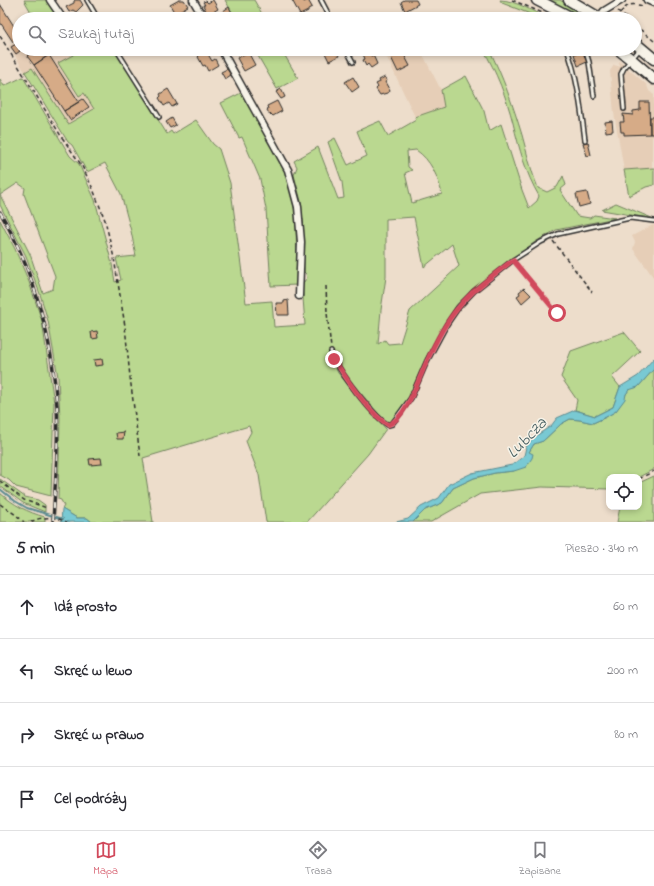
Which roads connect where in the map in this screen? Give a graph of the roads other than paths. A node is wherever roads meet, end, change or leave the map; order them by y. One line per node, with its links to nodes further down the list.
1 (50, 0): 10 (street)
2 (87, 0): 11 (lane)
3 (193, 0): 12 (street)
4 (321, 0): 13 (lane)
5 (537, 0): 14 (highway)
6 (569, 0): 15 (highway)
7 (622, 0): 16 (street)
8 (647, 3): 9 (street)
9 (654, 3)
10 (58, 12)
11 (94, 12)
12 (200, 12)
13 (327, 12)
14 (560, 12)
15 (589, 12)
16 (603, 12)
17 (642, 48): 25 (highway)
18 (120, 56): 31 (lane)
19 (225, 56): 34 (street)
20 (350, 56): 27 (lane)
21 (570, 56): 32 (lane)
22 (587, 56): 29 (lane)
23 (627, 56): 26 (highway)
24 (634, 56): 26 (lane)
25 (654, 59)
26 (632, 60): 28 (highway); 30 (lane)
27 (353, 62)
28 (654, 79)
29 (594, 96)
30 (624, 109)
31 (159, 117)
32 (585, 140)
33 (654, 221): 35 (lane)
34 (299, 296)
35 (331, 352)

